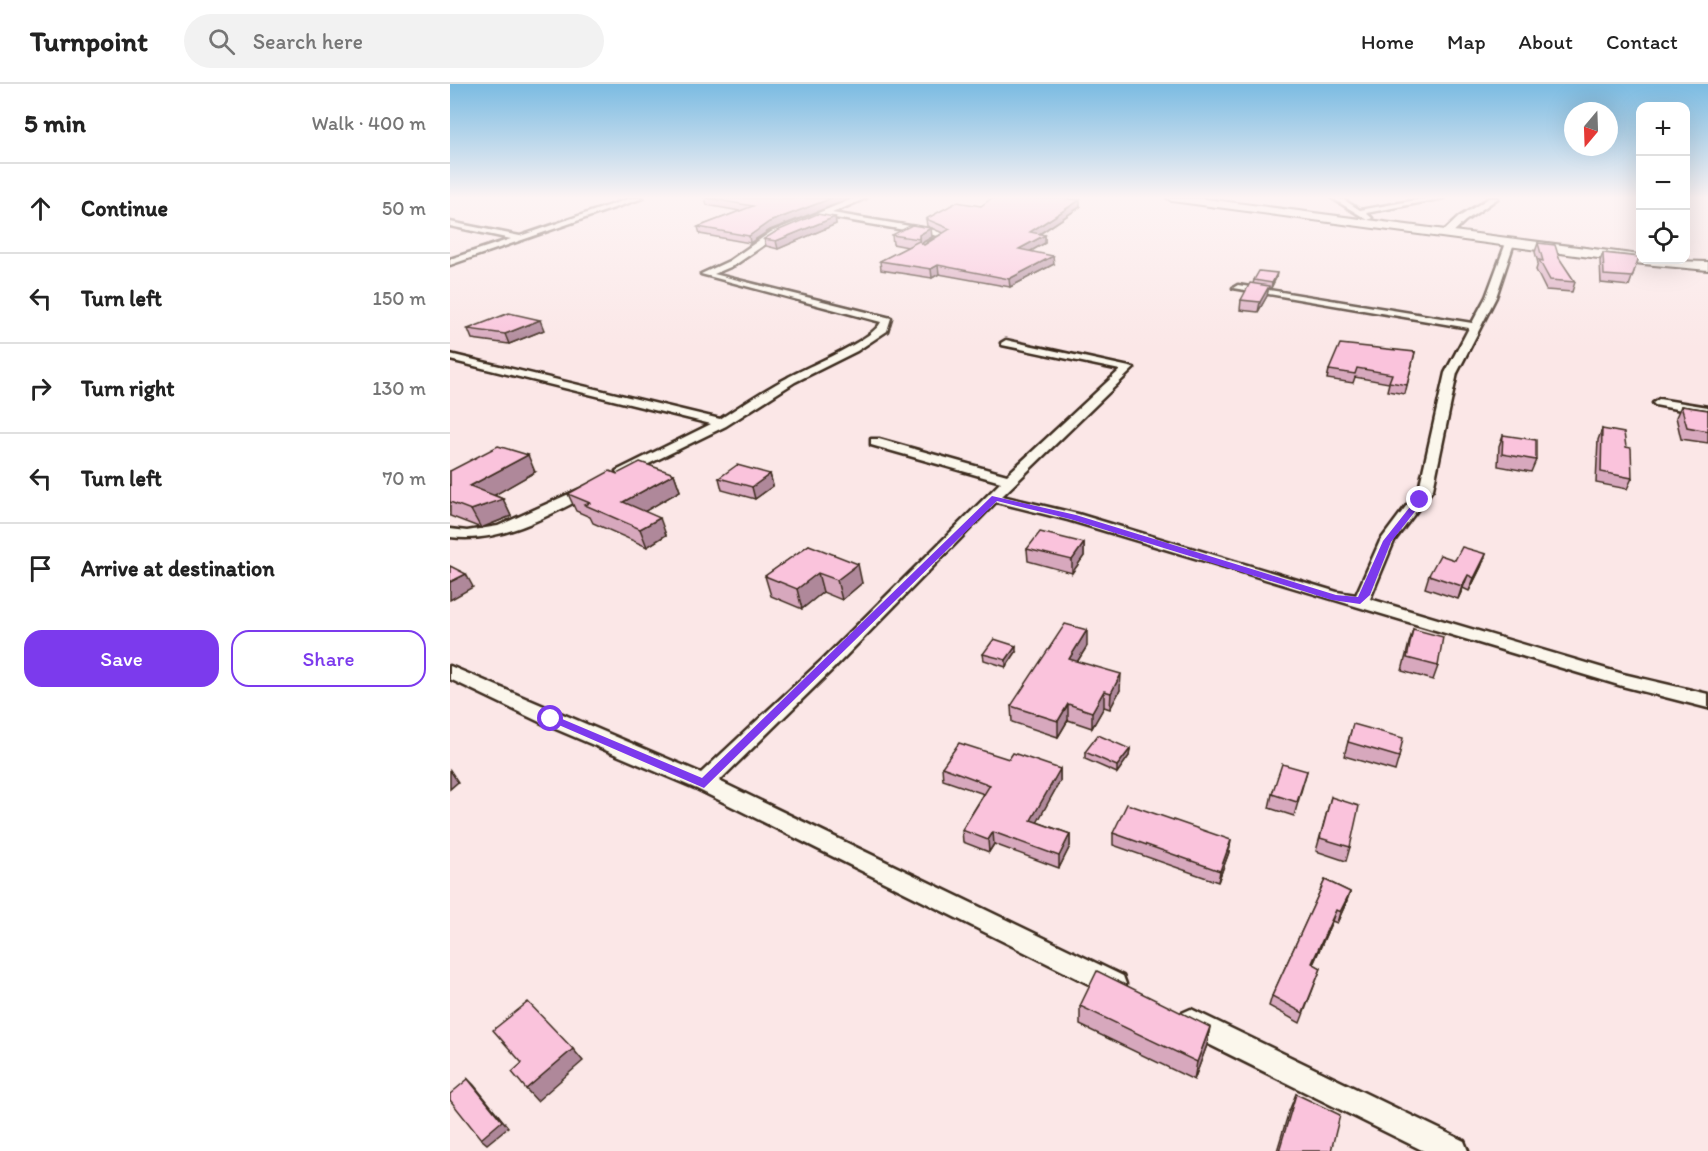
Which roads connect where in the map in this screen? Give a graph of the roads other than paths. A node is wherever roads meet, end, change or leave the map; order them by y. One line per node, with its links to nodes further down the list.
1 (494, 248): 6 (street)
2 (754, 248): 15 (street)
3 (1508, 248): 10 (street)
4 (1550, 248): 5 (main road)
5 (1636, 258)
6 (450, 262)
7 (1689, 264): 8 (main road)
8 (1708, 266)
9 (1238, 288): 10 (street)
10 (1474, 326): 20 (street)
11 (1006, 343): 17 (street)
12 (450, 357): 15 (street)
13 (1659, 403): 14 (street)
14 (1708, 411)
15 (722, 423): 19 (street)
16 (876, 442): 17 (street)
17 (1010, 480): 18 (street)
18 (995, 498): 20 (street); 23 (street)
19 (450, 533)
20 (1360, 601): 22 (street)
21 (450, 672): 23 (street)
22 (1708, 701)
23 (704, 783): 24 (street)
24 (1131, 992)
25 (1174, 1013): 26 (street)
26 (1454, 1151)

